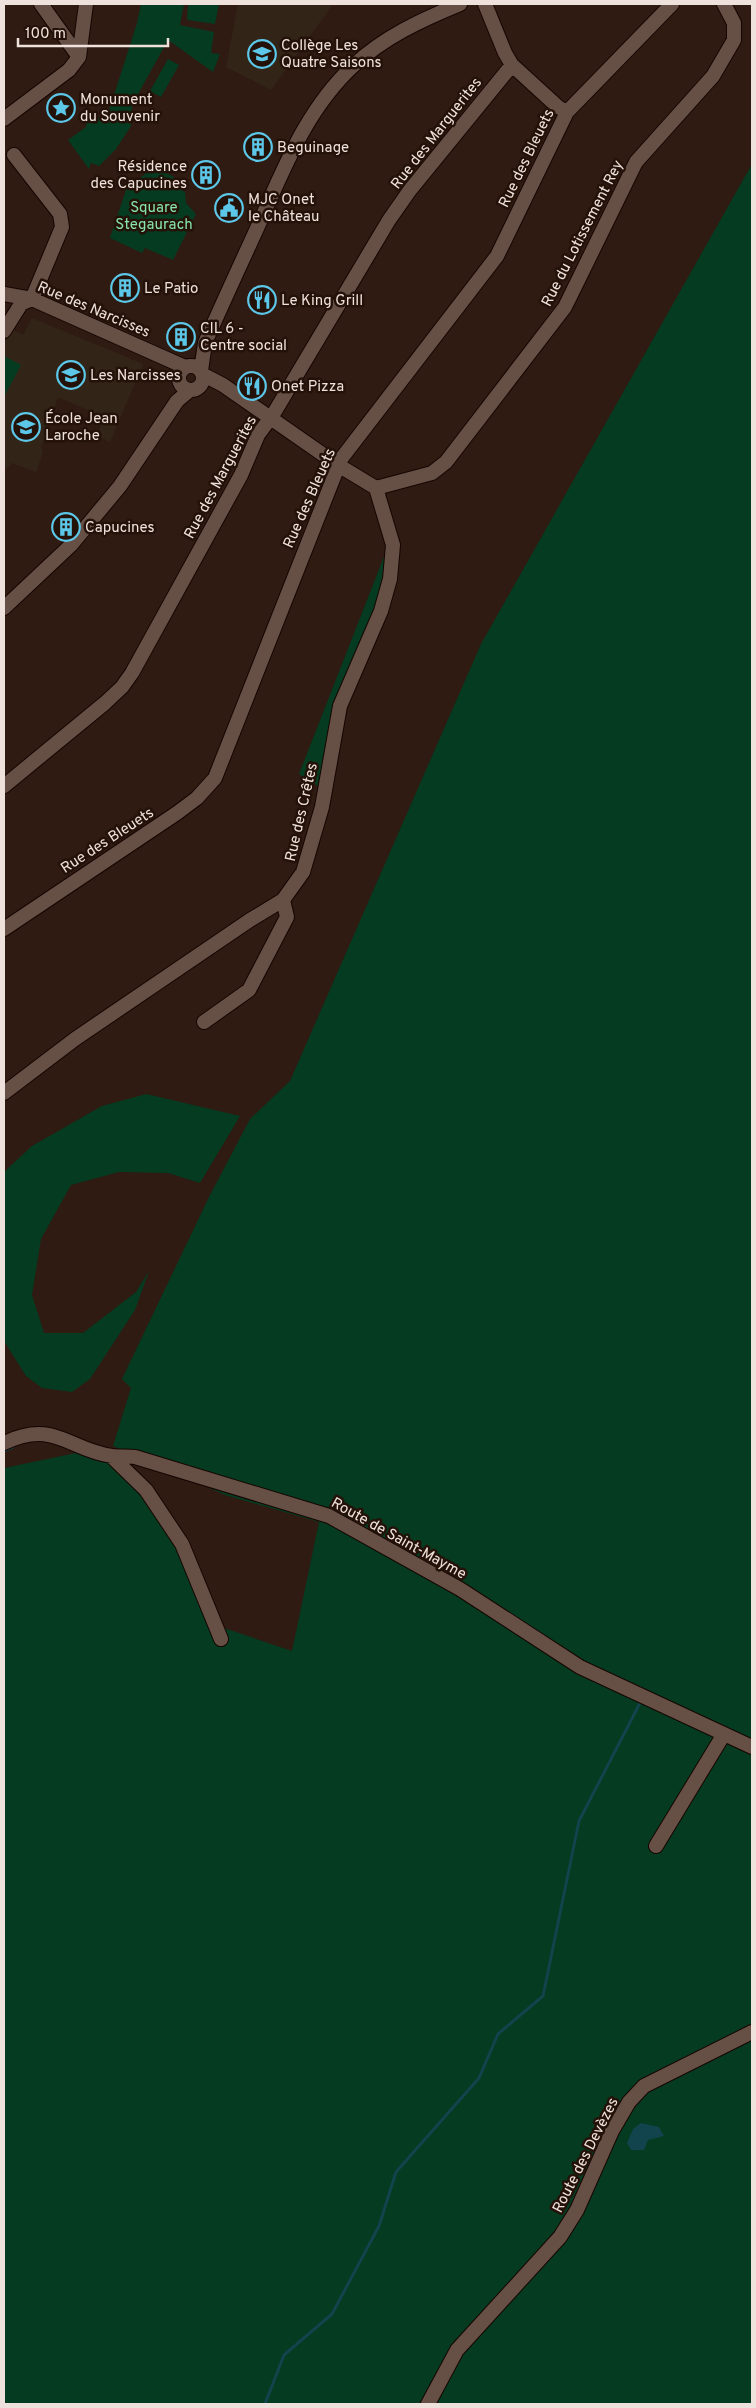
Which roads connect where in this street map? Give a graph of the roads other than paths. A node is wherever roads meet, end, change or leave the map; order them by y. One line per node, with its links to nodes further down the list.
1 (40, 4): 7 (street)
2 (86, 4): 7 (street)
3 (460, 4): 15 (street)
4 (485, 4): 8 (street)
5 (672, 4): 9 (street, Rue des Bleuets)
6 (724, 4): 18 (street, Rue du Lotissement Rey)
7 (79, 57): 10 (street)
8 (512, 64): 9 (street); 16 (street, Rue des Marguerites)
9 (567, 112): 17 (street, Rue des Bleuets)
10 (4, 118)
11 (14, 154): 13 (street)
12 (4, 294): 13 (street, Rue des Narcisses)
13 (32, 299): 14 (street); 15 (street, Rue des Narcisses)
14 (4, 331)
15 (191, 376): 16 (street, Rue des Narcisses); 19 (street)
16 (271, 417): 17 (street, Rue des Narcisses); 20 (street, Rue des Marguerites)
17 (338, 466): 18 (street, Rue des Narcisses); 22 (street, Rue des Bleuets)
18 (376, 488): 21 (street, Rue des Crêtes)
19 (4, 608)
20 (4, 786)
21 (283, 900): 23 (street); 24 (street, Rue des Crêtes)
22 (4, 929)
23 (204, 1022)
24 (4, 1092)
25 (4, 1443): 26 (street, Route de Saint-Mayme)
26 (111, 1456): 27 (street); 28 (street, Route de Saint-Mayme)
27 (221, 1639)
28 (724, 1734): 29 (street, Route de Saint-Mayme); 30 (street)
29 (752, 1747)
30 (656, 1846)
31 (752, 2032): 32 (street, Route des Devèzes)
32 (428, 2404)

